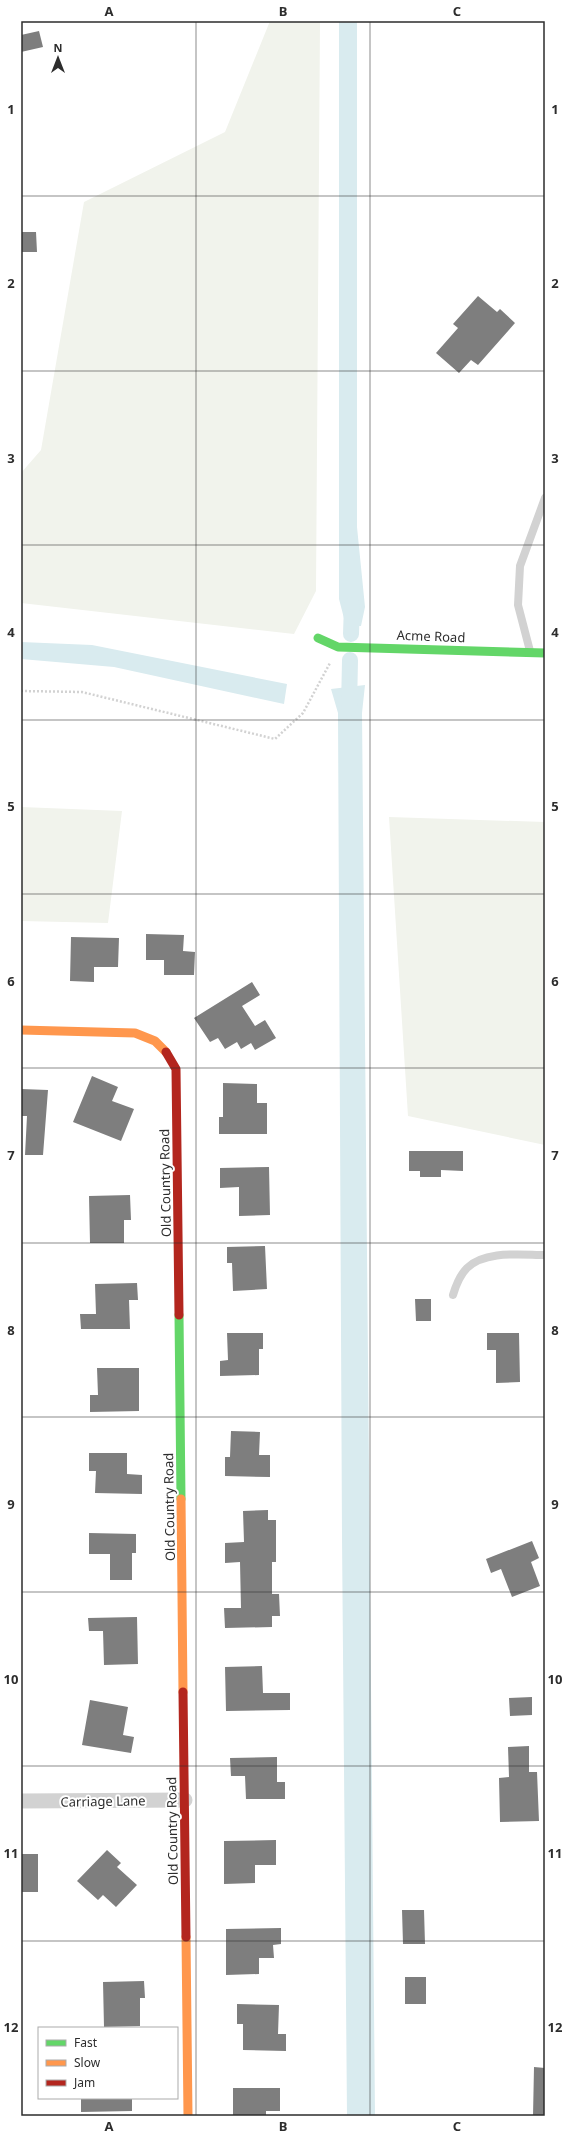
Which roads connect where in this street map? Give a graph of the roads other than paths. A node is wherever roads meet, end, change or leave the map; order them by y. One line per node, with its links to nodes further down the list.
1 (545, 498): 3 (lane)
2 (318, 638): 3 (street, Acme Road)
3 (530, 652): 4 (street, Acme Road)
4 (545, 653)
5 (21, 1030): 8 (street, Old Country Road)
6 (545, 1255): 7 (lane)
7 (453, 1295)
8 (185, 1800): 9 (street, Carriage Lane); 10 (street, Old Country Road)
9 (21, 1801)
10 (188, 2116)

